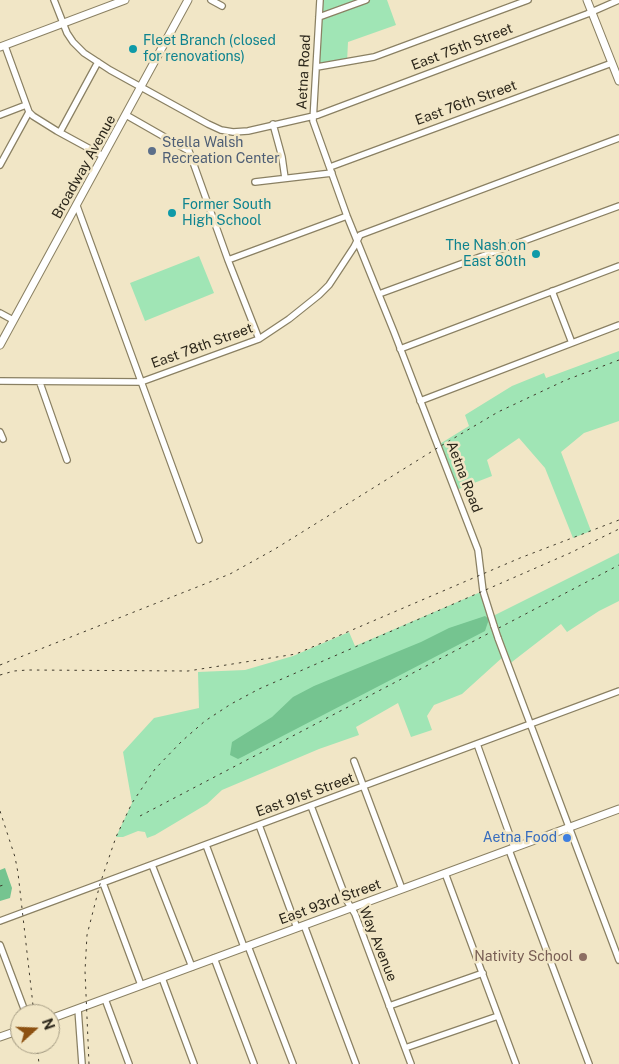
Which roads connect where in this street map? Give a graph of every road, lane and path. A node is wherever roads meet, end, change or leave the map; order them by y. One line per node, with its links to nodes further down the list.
1 (54, 0): 13 (street, East 75th Street)
2 (124, 0): 13 (main road)
3 (188, 0): 19 (main road, Broadway Avenue)
4 (211, 0): 10 (street)
5 (320, 0): 12 (street, Aetna Road)
6 (366, 0): 12 (street)
7 (528, 0): 17 (street)
8 (587, 0): 11 (main road)
9 (619, 0): 11 (street, East 75th Street)
10 (222, 6)
11 (592, 11): 16 (main road); 24 (street, East 75th Street)
12 (319, 17): 17 (street, Aetna Road)
13 (64, 23): 14 (main road); 15 (street, East 75th Street)
14 (1, 46): 20 (street)
15 (98, 62): 19 (street, East 75th Street); 26 (street)
16 (615, 65): 18 (main road); 30 (street, East 76th Street)
17 (317, 67): 24 (street, Aetna Road)
18 (619, 82)
19 (141, 87): 23 (main road, Broadway Avenue); 25 (street, East 75th Street)
20 (26, 105): 21 (street); 22 (street)
21 (29, 112): 26 (street); 29 (street)
22 (0, 115)
23 (126, 115): 28 (main road, Broadway Avenue); 37 (street)
24 (314, 115): 25 (street, East 75th Street); 30 (street, Aetna Road)
25 (273, 124): 31 (street)
26 (60, 132): 28 (street)
27 (619, 138): 36 (street, East 78th Street)
28 (103, 156): 33 (main road, Broadway Avenue)
29 (0, 165)
30 (331, 170): 31 (street, East 76th Street); 35 (street, Aetna Road)
31 (285, 178): 32 (street, East 76th Street)
32 (255, 182)
33 (77, 206): 42 (main road, Broadway Avenue); 50 (street)
34 (619, 206): 40 (street)
35 (347, 216): 36 (street, Aetna Road); 37 (street)
36 (357, 240): 40 (street, Aetna Road); 44 (street, East 78th Street)
37 (228, 260): 44 (street)
38 (619, 266): 39 (street)
39 (552, 292): 45 (street); 47 (street)
40 (379, 294): 47 (street, Aetna Road)
41 (0, 312): 42 (street)
42 (13, 320): 46 (main road, Broadway Avenue)
43 (619, 325): 45 (street)
44 (259, 339): 50 (street, East 78th Street)
45 (572, 343): 51 (street)
46 (0, 345)
47 (400, 349): 51 (street, Aetna Road)
48 (0, 381): 49 (street, East 78th Street)
49 (40, 382): 50 (street, East 78th Street); 54 (street)
50 (142, 382): 55 (street)
51 (420, 401): 57 (street, Aetna Road, bridge)
52 (0, 432): 53 (street)
53 (3, 439)
54 (67, 460)
55 (199, 540)
56 (619, 691): 57 (street, East 91st Street)
57 (530, 724): 58 (street, East 91st Street); 64 (street, Aetna Road)
58 (477, 744): 60 (street, East 91st Street); 66 (street)
59 (354, 761): 60 (street)
60 (364, 787): 61 (street, East 91st Street); 70 (street)
61 (311, 806): 63 (street, East 91st Street); 71 (street, Way Avenue)
62 (619, 809): 64 (main road, East 93rd Street)
63 (259, 825): 65 (street, East 91st Street); 73 (street)
64 (569, 827): 66 (main road, East 93rd Street); 77 (street, Aetna Road)
65 (206, 845): 67 (street, East 91st Street); 75 (street)
66 (512, 848): 68 (main road, East 93rd Street); 97 (street)
67 (152, 865): 69 (street, East 91st Street); 78 (street)
68 (445, 873): 70 (main road, East 93rd Street); 79 (street)
69 (103, 883): 72 (street, East 91st Street); 81 (street)
70 (402, 889): 71 (main road, East 93rd Street)
71 (351, 908): 73 (main road, East 93rd Street); 84 (street, Way Avenue)
72 (0, 921)
73 (301, 926): 75 (main road, East 93rd Street); 94 (street)
74 (0, 945): 83 (street)
75 (246, 947): 76 (main road, East 93rd Street); 93 (street)
76 (214, 958): 78 (main road, East 93rd Street); 92 (street)
77 (619, 960)
78 (192, 967): 80 (main road, East 93rd Street)
79 (483, 974): 84 (street); 87 (street)
80 (162, 978): 81 (main road, East 93rd Street); 91 (street)
81 (141, 985): 82 (main road, East 93rd Street)
82 (105, 999): 85 (main road, East 93rd Street); 90 (street)
83 (22, 1004)
84 (389, 1006): 88 (street, Way Avenue)
85 (78, 1009): 86 (main road, East 93rd Street); 89 (street)
86 (60, 1015)
87 (498, 1016): 88 (street); 96 (street)
88 (405, 1048): 95 (street, Way Avenue)
89 (82, 1064)
90 (129, 1064)
91 (194, 1064)
92 (254, 1064)
93 (293, 1064)
94 (356, 1064)
95 (411, 1064)
96 (516, 1064)
97 (589, 1064)

